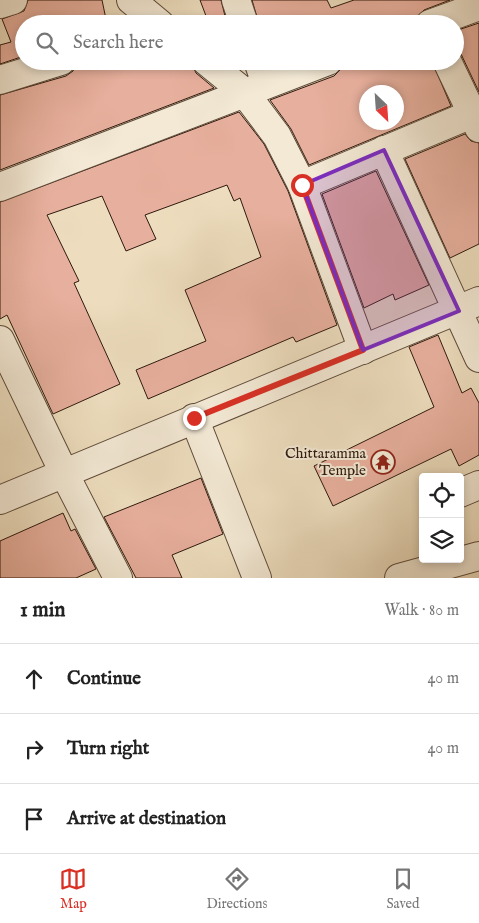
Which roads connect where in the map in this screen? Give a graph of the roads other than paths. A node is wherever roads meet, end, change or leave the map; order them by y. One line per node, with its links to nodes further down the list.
1 (13, 0): 4 (street)
2 (131, 0): 6 (street)
3 (236, 0): 7 (street)
4 (0, 4)
5 (464, 6): 8 (street)
6 (149, 15)
7 (241, 15)
8 (447, 15)
9 (32, 70): 14 (street)
10 (231, 70): 13 (street)
11 (292, 70): 13 (street)
12 (452, 70): 15 (street)
13 (256, 79): 17 (street); 18 (street)
14 (0, 80)
15 (477, 117): 16 (street)
16 (384, 150): 17 (street); 19 (street)
17 (302, 185): 21 (street)
18 (0, 187)
19 (469, 306): 21 (street); 22 (street)
20 (0, 340): 24 (street)
21 (363, 350): 23 (street)
22 (479, 358)
23 (194, 418): 24 (street); 30 (street)
24 (64, 473): 27 (street); 29 (street)
25 (479, 485): 26 (street)
26 (464, 491)
27 (0, 500)
28 (479, 556): 31 (street)
29 (118, 578)
30 (257, 578)
31 (399, 578)

